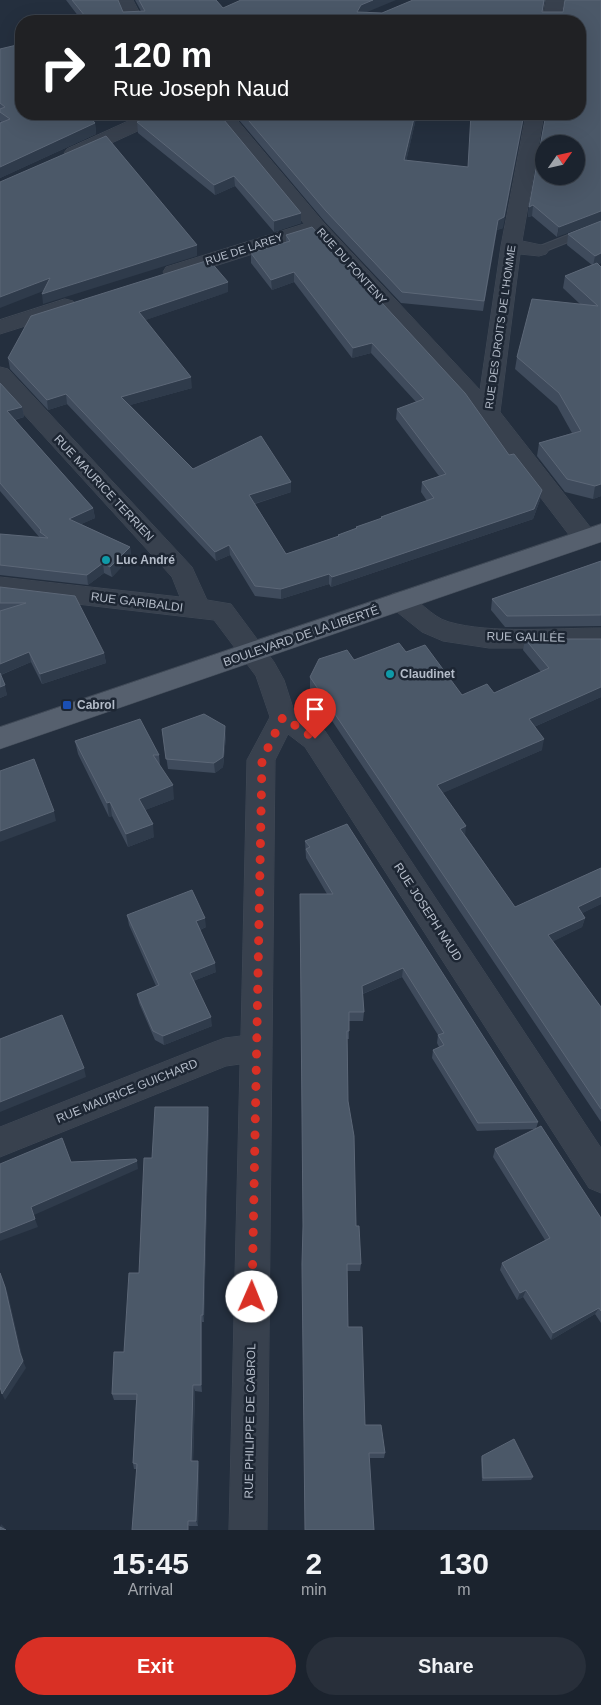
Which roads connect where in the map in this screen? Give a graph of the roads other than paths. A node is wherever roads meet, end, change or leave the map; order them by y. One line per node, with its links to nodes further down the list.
1 (124, 0): 3 (street)
2 (555, 0): 4 (street)
3 (133, 15)
4 (552, 15)
5 (146, 120): 8 (street)
6 (227, 120): 10 (street, RUE DU FONTENY)
7 (534, 120): 11 (street, RUE DES DROITS DE L'HOMME)
8 (62, 159)
9 (601, 225): 12 (lane)
10 (317, 226): 13 (street, RUE DE LAREY); 17 (street, RUE DU FONTENY)
11 (511, 246): 12 (street); 17 (street, RUE DES DROITS DE L'HOMME)
12 (540, 250)
13 (158, 276)
14 (84, 300): 15 (street)
15 (0, 326)
16 (0, 374): 21 (street, RUE MAURICE TERRIEN)
17 (488, 413): 18 (street, RUE DES DROITS DE L'HOMME)
18 (593, 535): 20 (main road, BOULEVARD DE LA LIBERTÉ)
19 (0, 586): 21 (street, RUE GARIBALDI)
20 (401, 601): 22 (street, RUE GALILÉE); 23 (main road, BOULEVARD DE LA LIBERTÉ)
21 (198, 608): 23 (street, RUE GARIBALDI)
22 (601, 638)
23 (254, 652): 24 (street); 25 (main road, BOULEVARD DE LA LIBERTÉ)
24 (283, 717): 26 (street, RUE PHILIPPE DE CABROL); 28 (street, RUE JOSEPH NAUD)
25 (0, 738)
26 (256, 1048): 27 (street, RUE MAURICE GUICHARD); 29 (street, RUE PHILIPPE DE CABROL)
27 (0, 1142)
28 (601, 1177)
29 (248, 1530)

